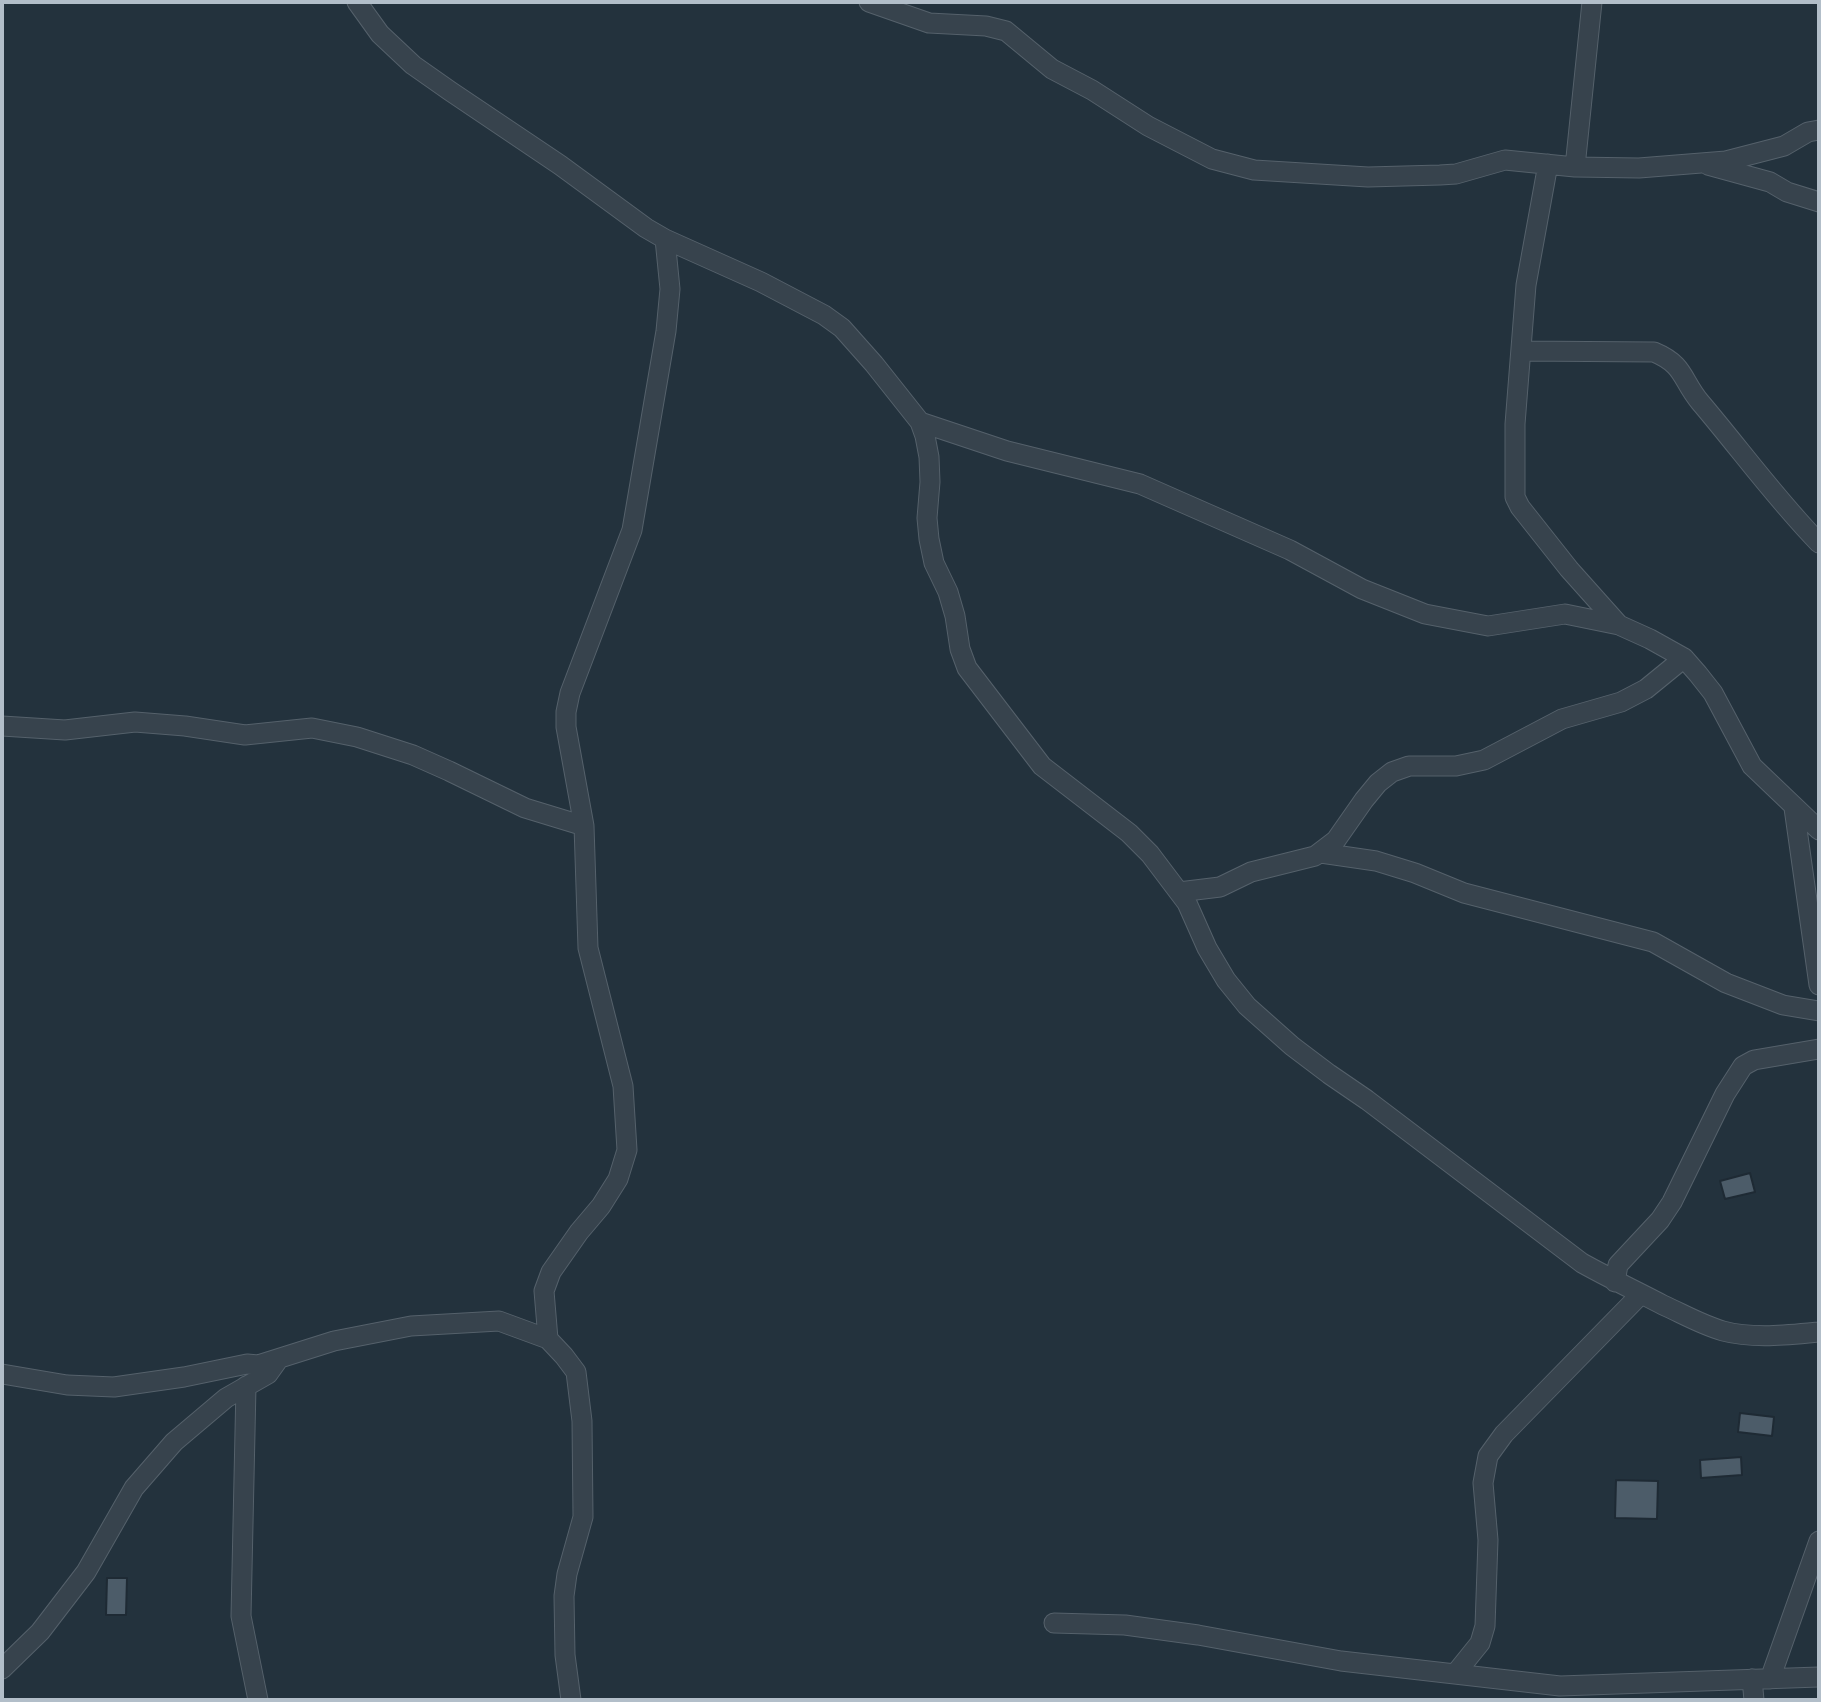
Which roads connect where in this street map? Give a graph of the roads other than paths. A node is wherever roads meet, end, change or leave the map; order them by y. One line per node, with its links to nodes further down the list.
1 (357, 2): 9 (street)
2 (1592, 2): 7 (street)
3 (876, 3): 6 (street)
4 (1819, 130): 5 (street)
5 (1703, 163): 7 (street); 8 (street)
6 (1548, 164): 7 (street); 10 (street)
7 (1575, 167)
8 (1819, 202)
9 (665, 239): 11 (street); 18 (street)
10 (1521, 351): 12 (street); 13 (street)
11 (920, 422): 13 (street); 21 (street)
12 (1819, 543)
13 (1619, 625): 14 (street)
14 (1684, 658): 17 (street); 20 (street)
15 (2, 715): 16 (street)
16 (10, 727): 18 (street)
17 (1794, 808): 19 (street); 22 (street)
18 (584, 825): 28 (street)
19 (1819, 830)
20 (1321, 853): 21 (street); 23 (street)
21 (1179, 892): 25 (street)
22 (1819, 985)
23 (1819, 1011)
24 (1819, 1049): 25 (street)
25 (1615, 1282): 26 (street)
26 (1641, 1294): 27 (street); 35 (street)
27 (1819, 1332)
28 (548, 1339): 29 (street); 40 (street)
29 (280, 1356): 30 (street); 31 (street)
30 (2, 1374)
31 (246, 1386): 34 (street); 39 (street)
32 (1819, 1541): 37 (street)
33 (1054, 1623): 35 (street)
34 (2, 1669)
35 (1455, 1674): 38 (street)
36 (1819, 1677): 37 (street)
37 (1761, 1679): 38 (street); 41 (street)
38 (1560, 1693)
39 (258, 1700)
40 (571, 1700)
41 (1754, 1700)

